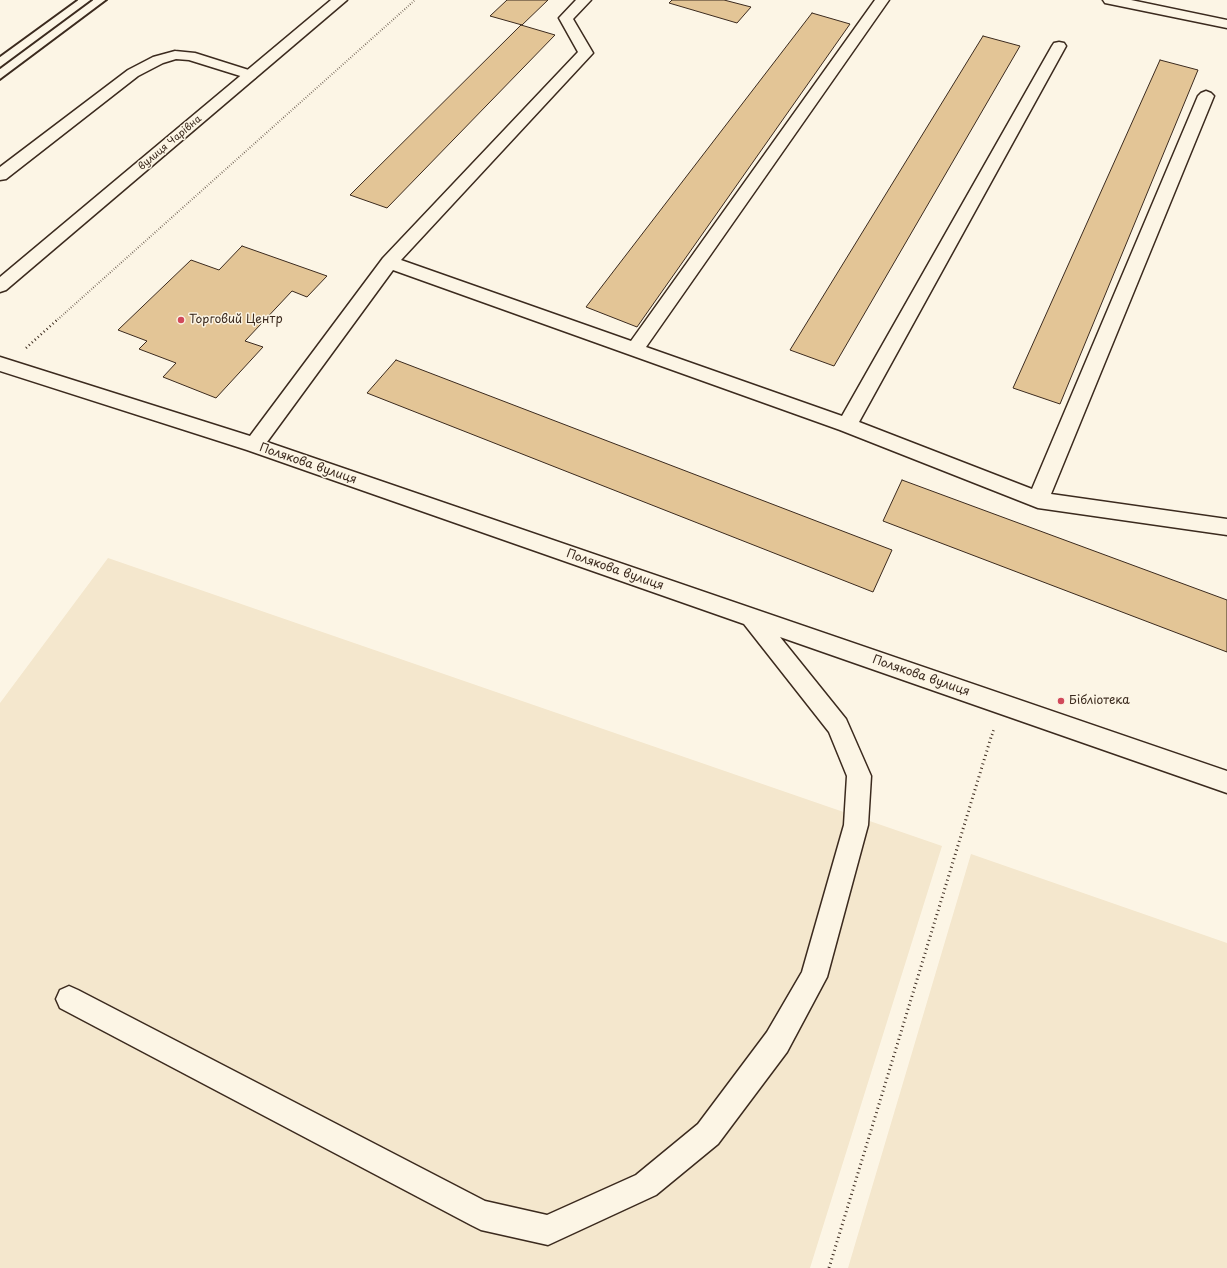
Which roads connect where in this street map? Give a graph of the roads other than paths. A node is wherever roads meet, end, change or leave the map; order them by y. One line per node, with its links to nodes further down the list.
1 (340, 0): 7 (street, вулиця Чарівна)
2 (584, 0): 10 (street)
3 (882, 0): 12 (street)
4 (1110, 0): 5 (street)
5 (1227, 24)
6 (1059, 46): 14 (street)
7 (250, 76): 9 (street); 11 (street, вулиця Чарівна)
8 (1206, 96): 16 (street)
9 (0, 175)
10 (389, 262): 12 (street); 15 (street)
11 (0, 286)
12 (635, 349): 14 (street)
13 (3, 365): 15 (street, Полякова вулиця)
14 (847, 425): 16 (street)
15 (254, 445): 18 (street, Полякова вулиця)
16 (1038, 500): 17 (street)
17 (1227, 527)
18 (752, 618): 19 (street, Полякова вулиця); 20 (street)
19 (1227, 782)
20 (69, 999)

